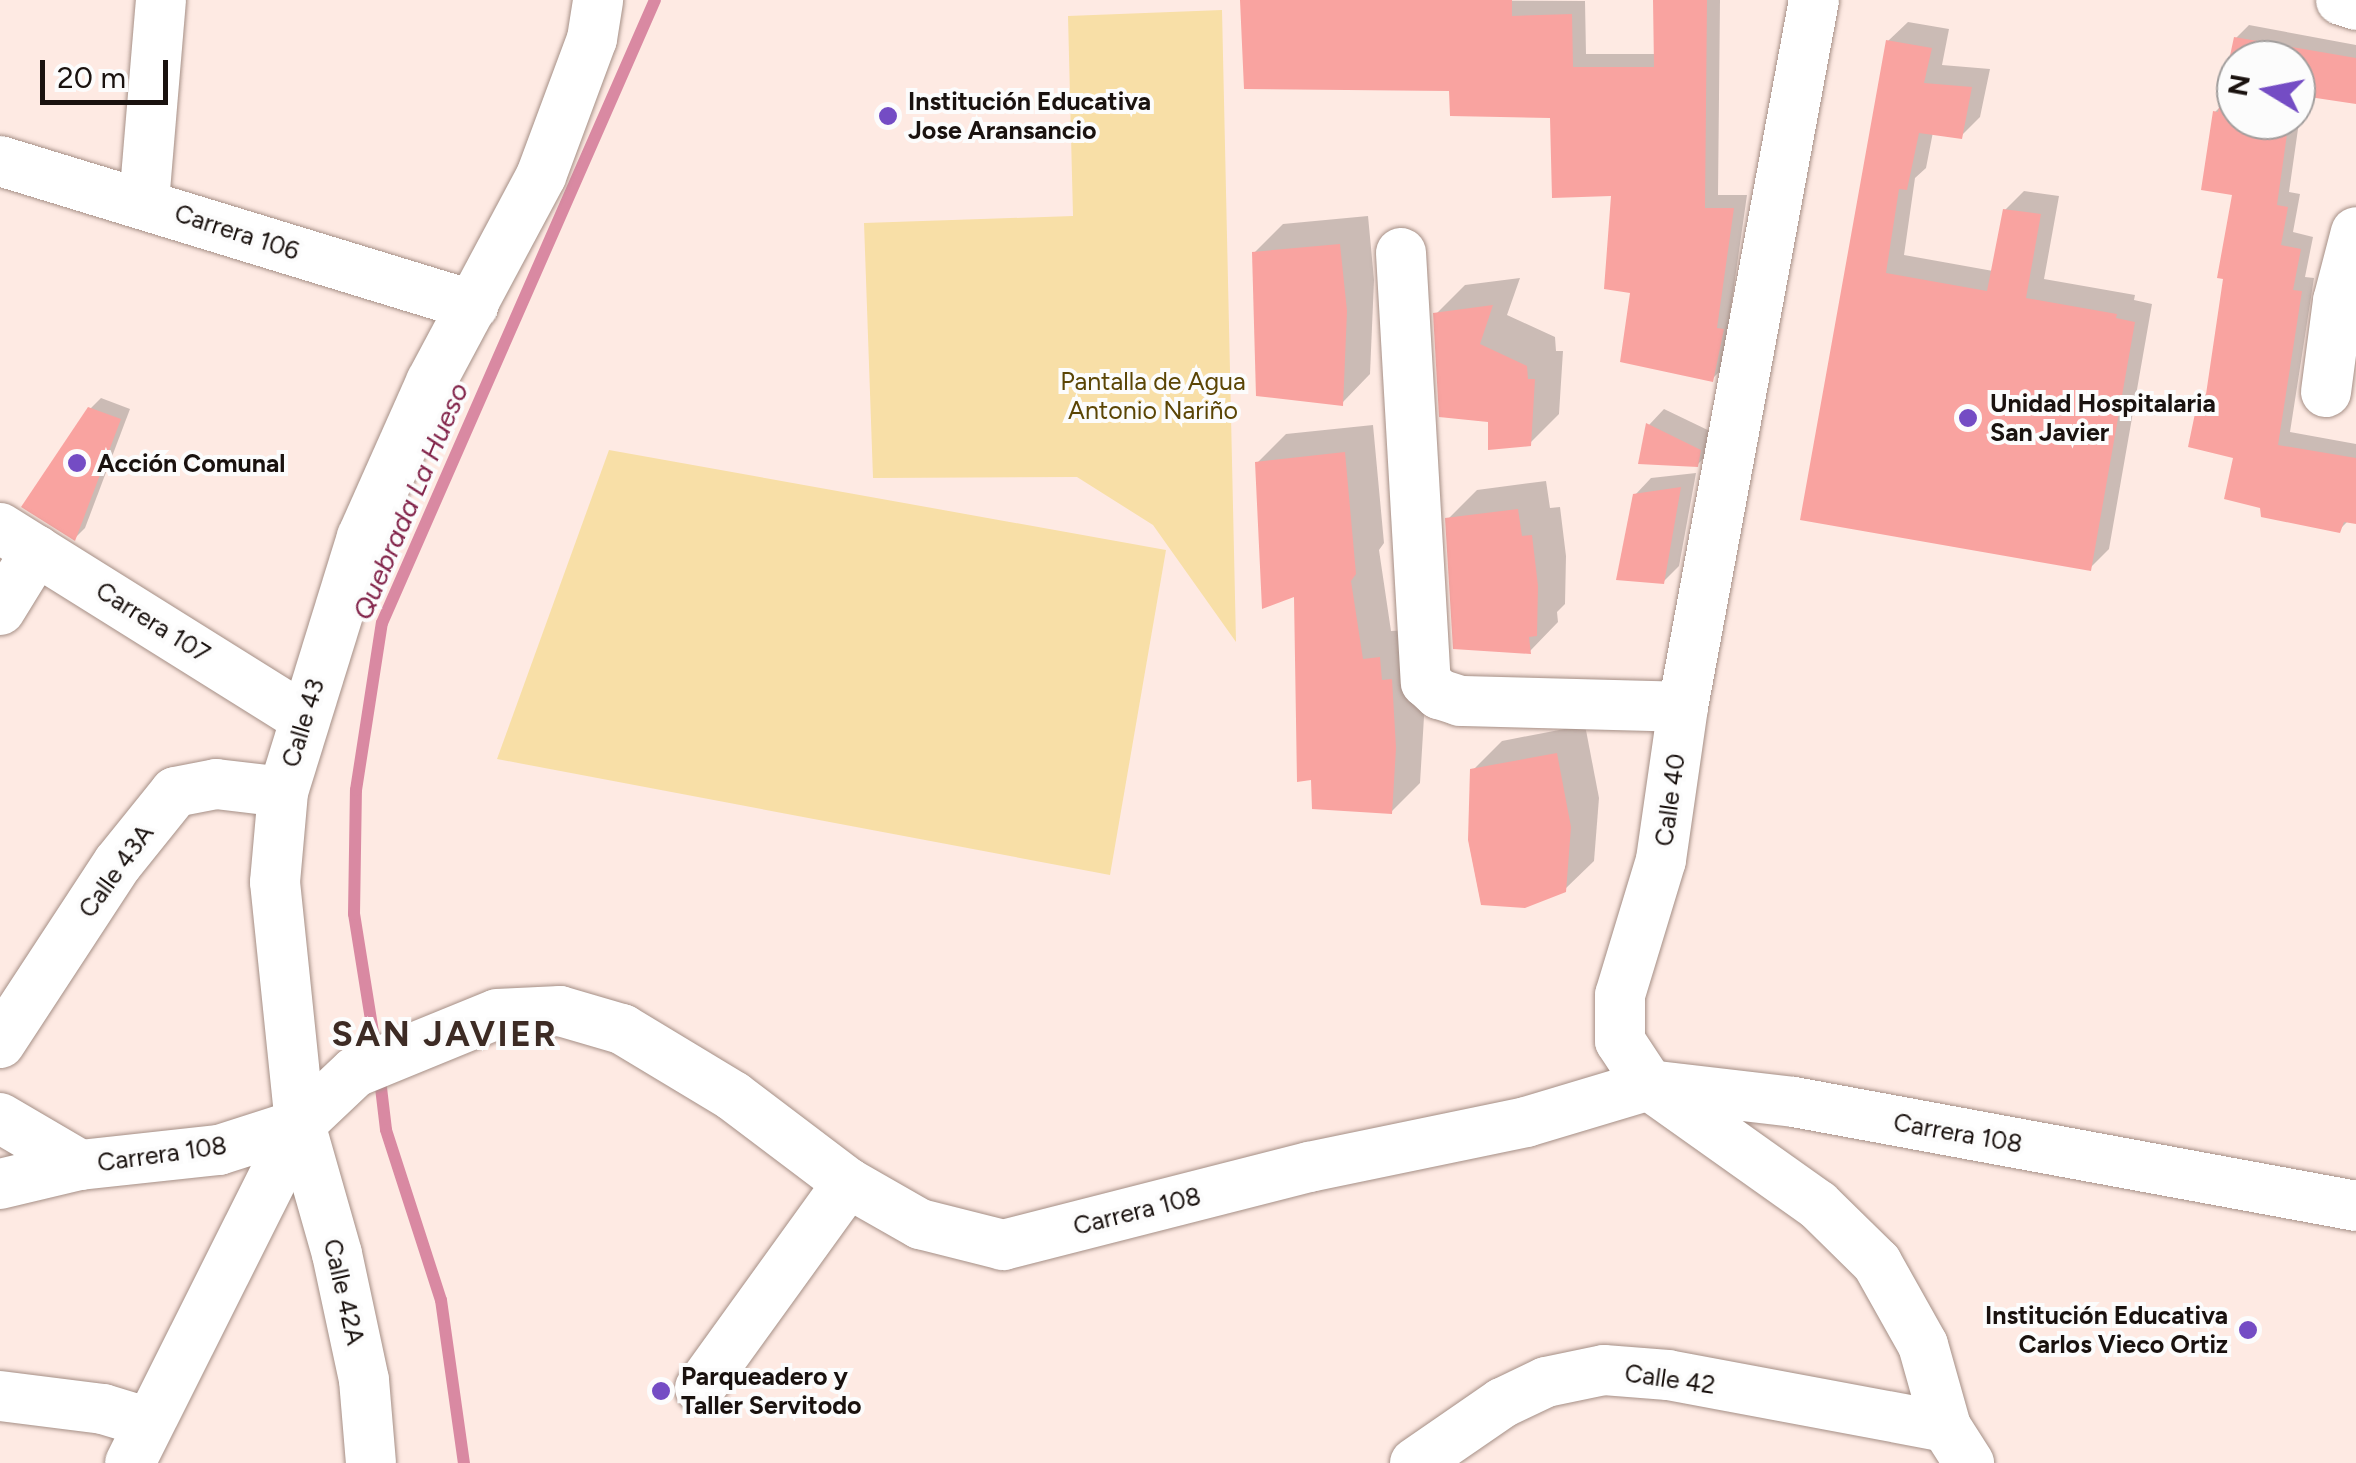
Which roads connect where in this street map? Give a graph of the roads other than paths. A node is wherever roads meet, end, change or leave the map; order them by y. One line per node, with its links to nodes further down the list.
1 (161, 0): 7 (street)
2 (598, 0): 10 (street, Calle 43)
3 (1814, 0): 14 (street, Calle 40)
4 (2341, 0): 5 (street)
5 (2356, 5)
6 (0, 161): 7 (street, Carrera 106)
7 (144, 202): 10 (street, Carrera 106)
8 (2356, 232): 11 (street)
9 (1402, 253): 14 (street)
10 (473, 306): 15 (street, Calle 43)
11 (2326, 392)
12 (19, 539): 13 (street); 15 (street, Carrera 107)
13 (0, 610)
14 (1683, 707): 18 (street, Calle 40)
15 (304, 718): 16 (street, Calle 43)
16 (283, 792): 17 (street, Calle 43A); 20 (street, Calle 43)
17 (0, 1044)
18 (1649, 1086): 22 (street, Carrera 108); 24 (street, Carrera 108); 28 (street, Calle 40)
19 (0, 1118): 21 (street)
20 (300, 1124): 21 (street, Carrera 108); 22 (street, Carrera 108); 27 (street); 29 (street, Calle 42A)
21 (80, 1165): 23 (street, Carrera 108)
22 (848, 1183): 25 (street)
23 (0, 1184)
24 (2356, 1206)
25 (700, 1388)
26 (0, 1396): 27 (street)
27 (140, 1443)
28 (1958, 1445): 30 (street, Calle 42)
29 (371, 1463)
30 (1415, 1463)

